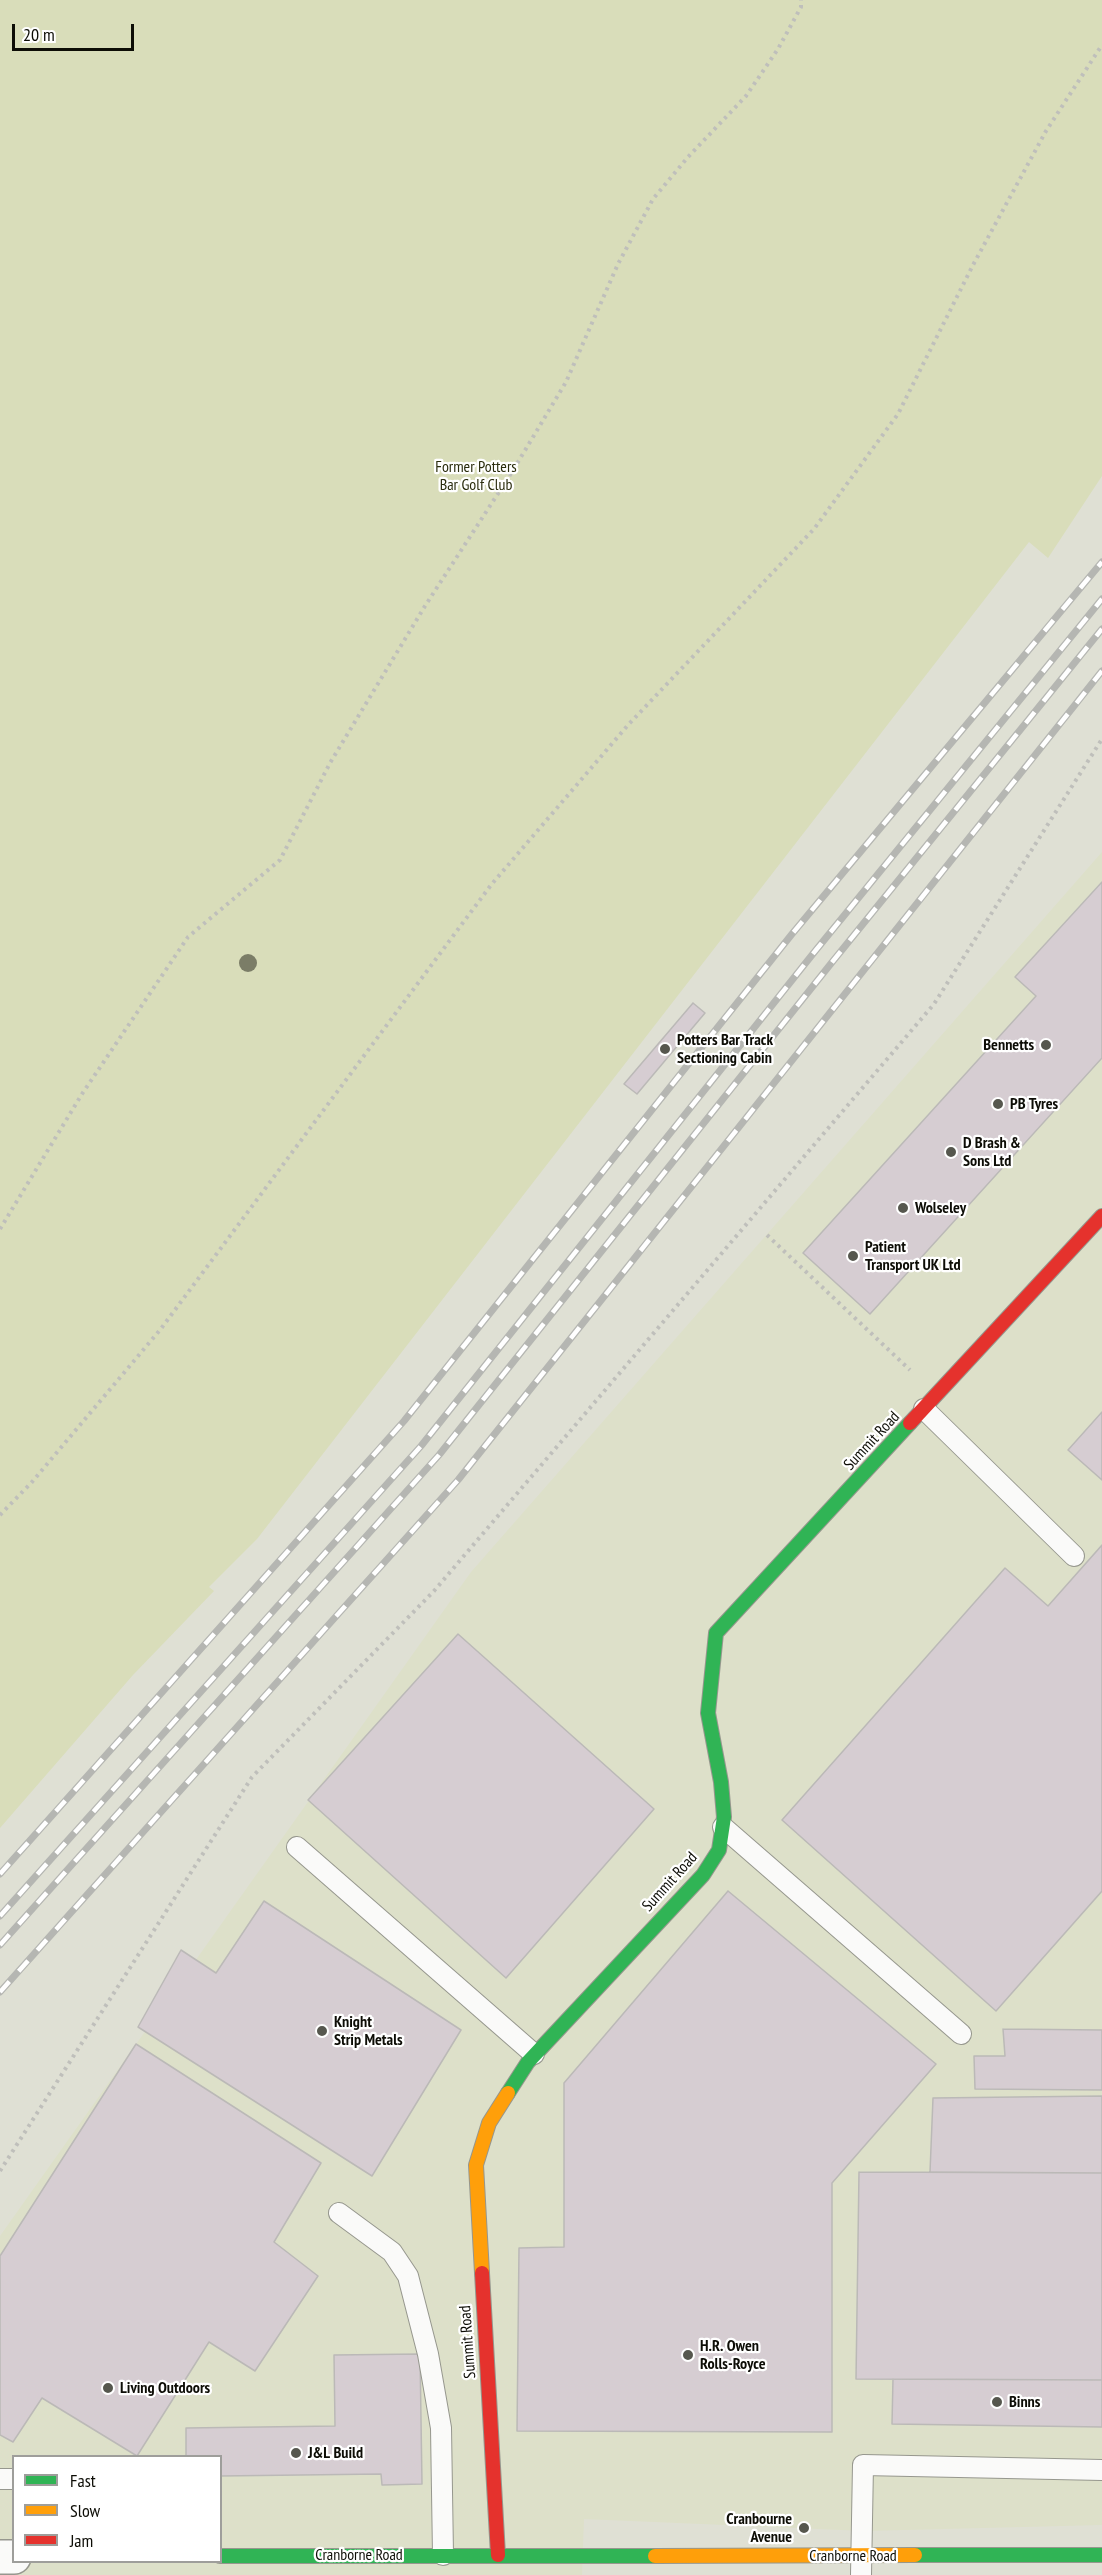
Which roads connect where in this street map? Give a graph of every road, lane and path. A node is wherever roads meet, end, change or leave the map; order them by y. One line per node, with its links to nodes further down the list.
1 (801, 0): 5 (path)
2 (1102, 45): 8 (path)
3 (1102, 739): 14 (path)
4 (1102, 1216): 7 (street, Summit Road)
5 (0, 1229)
6 (767, 1234): 7 (path)
7 (930, 1402): 9 (lane); 10 (street, Summit Road)
8 (0, 1515)
9 (1074, 1556)
10 (723, 1827): 12 (lane); 13 (street, Summit Road)
11 (297, 1847): 13 (lane)
12 (961, 2034)
13 (534, 2054): 17 (street, Summit Road)
14 (0, 2171)
15 (339, 2213): 18 (lane)
16 (1102, 2470): 22 (lane)
17 (498, 2554): 18 (street, Cranborne Road); 21 (street, Cranborne Road)
18 (443, 2555): 20 (street, Cranborne Road)
19 (1102, 2555): 22 (street, Cranborne Road)
20 (222, 2556)
21 (605, 2566): 22 (street, Cranborne Road)
22 (862, 2566)

